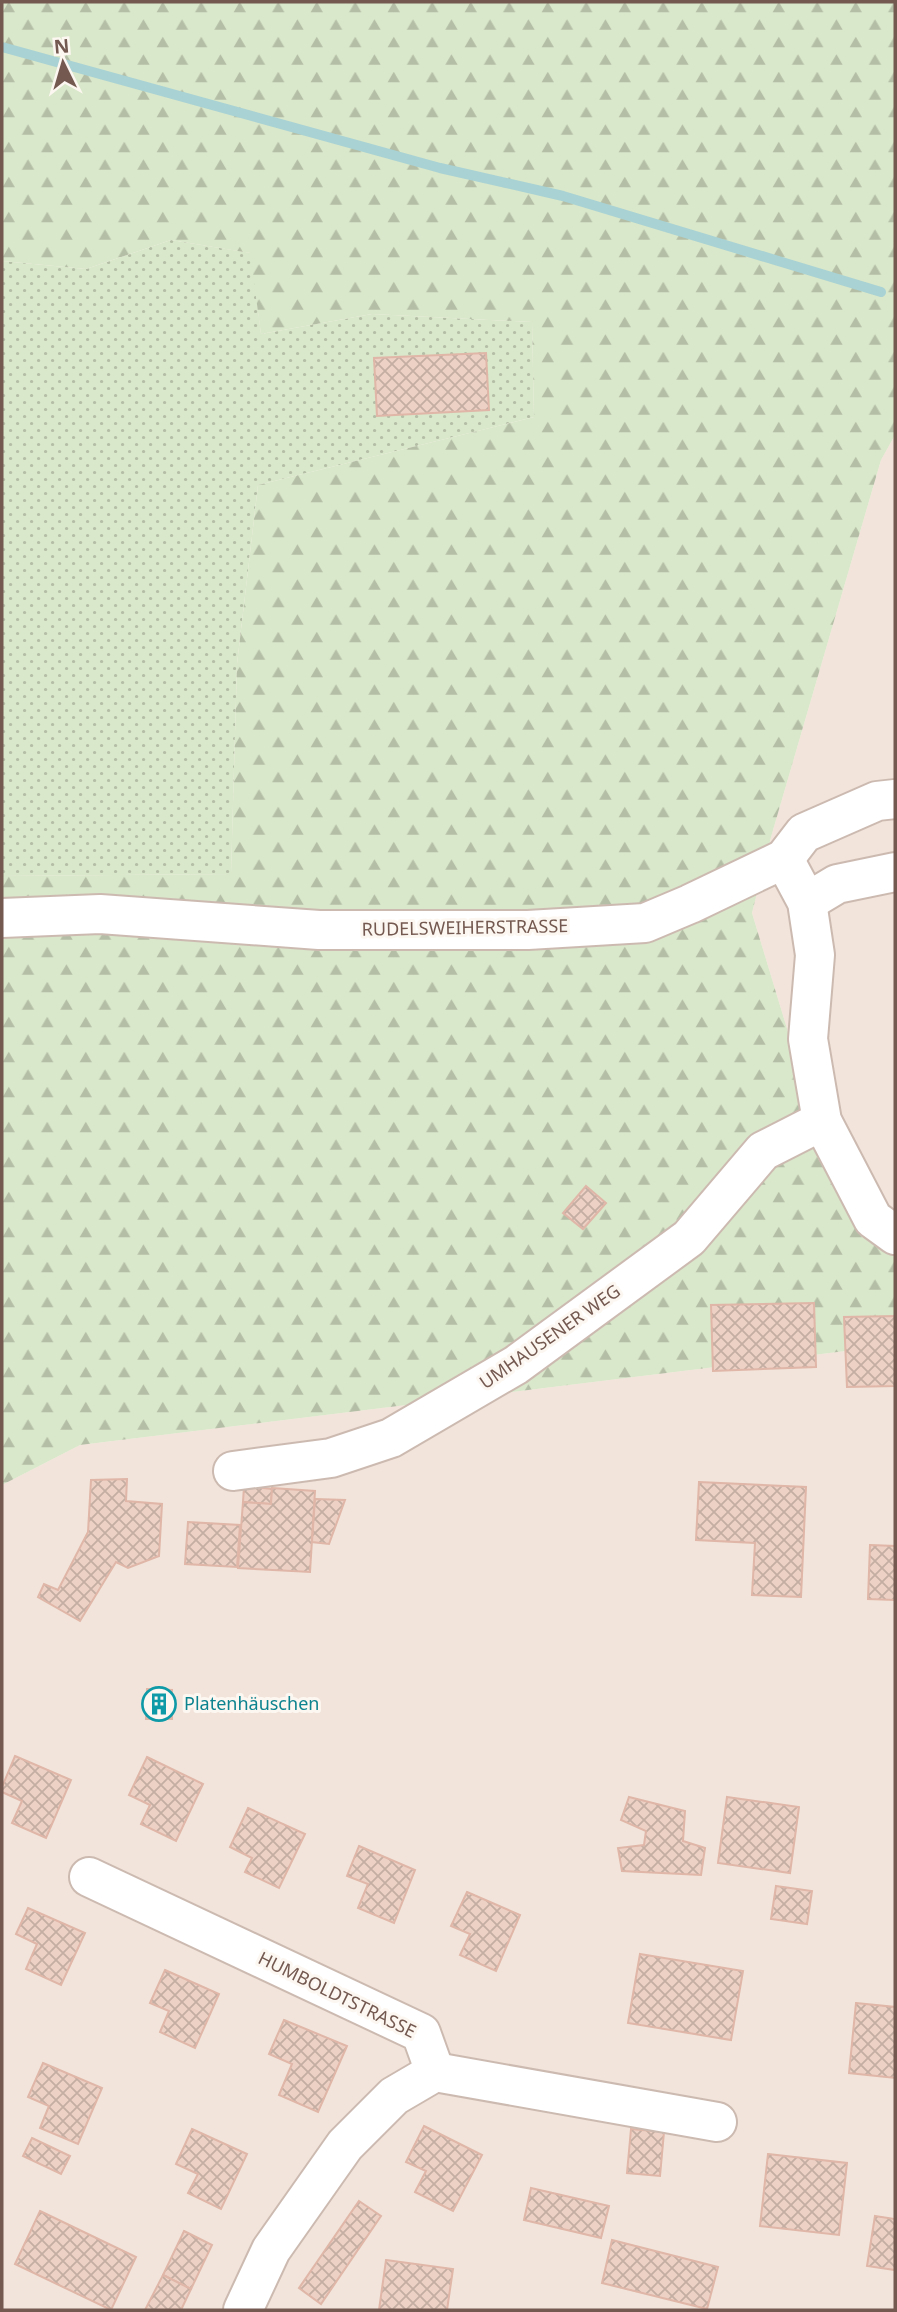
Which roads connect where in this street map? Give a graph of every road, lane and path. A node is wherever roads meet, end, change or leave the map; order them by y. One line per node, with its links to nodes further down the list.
1 (895, 799): 2 (street, RUDELSWEIHERSTRASSE)
2 (784, 859): 4 (street); 5 (street, RUDELSWEIHERSTRASSE)
3 (895, 872): 4 (street)
4 (807, 902): 6 (street)
5 (2, 918)
6 (822, 1121): 7 (street); 8 (street, UMHAUSENER WEG)
7 (895, 1235)
8 (233, 1471)
9 (89, 1877): 10 (street, HUMBOLDTSTRASSE)
10 (435, 2072): 11 (street); 12 (street)
11 (717, 2122)
12 (243, 2310)

